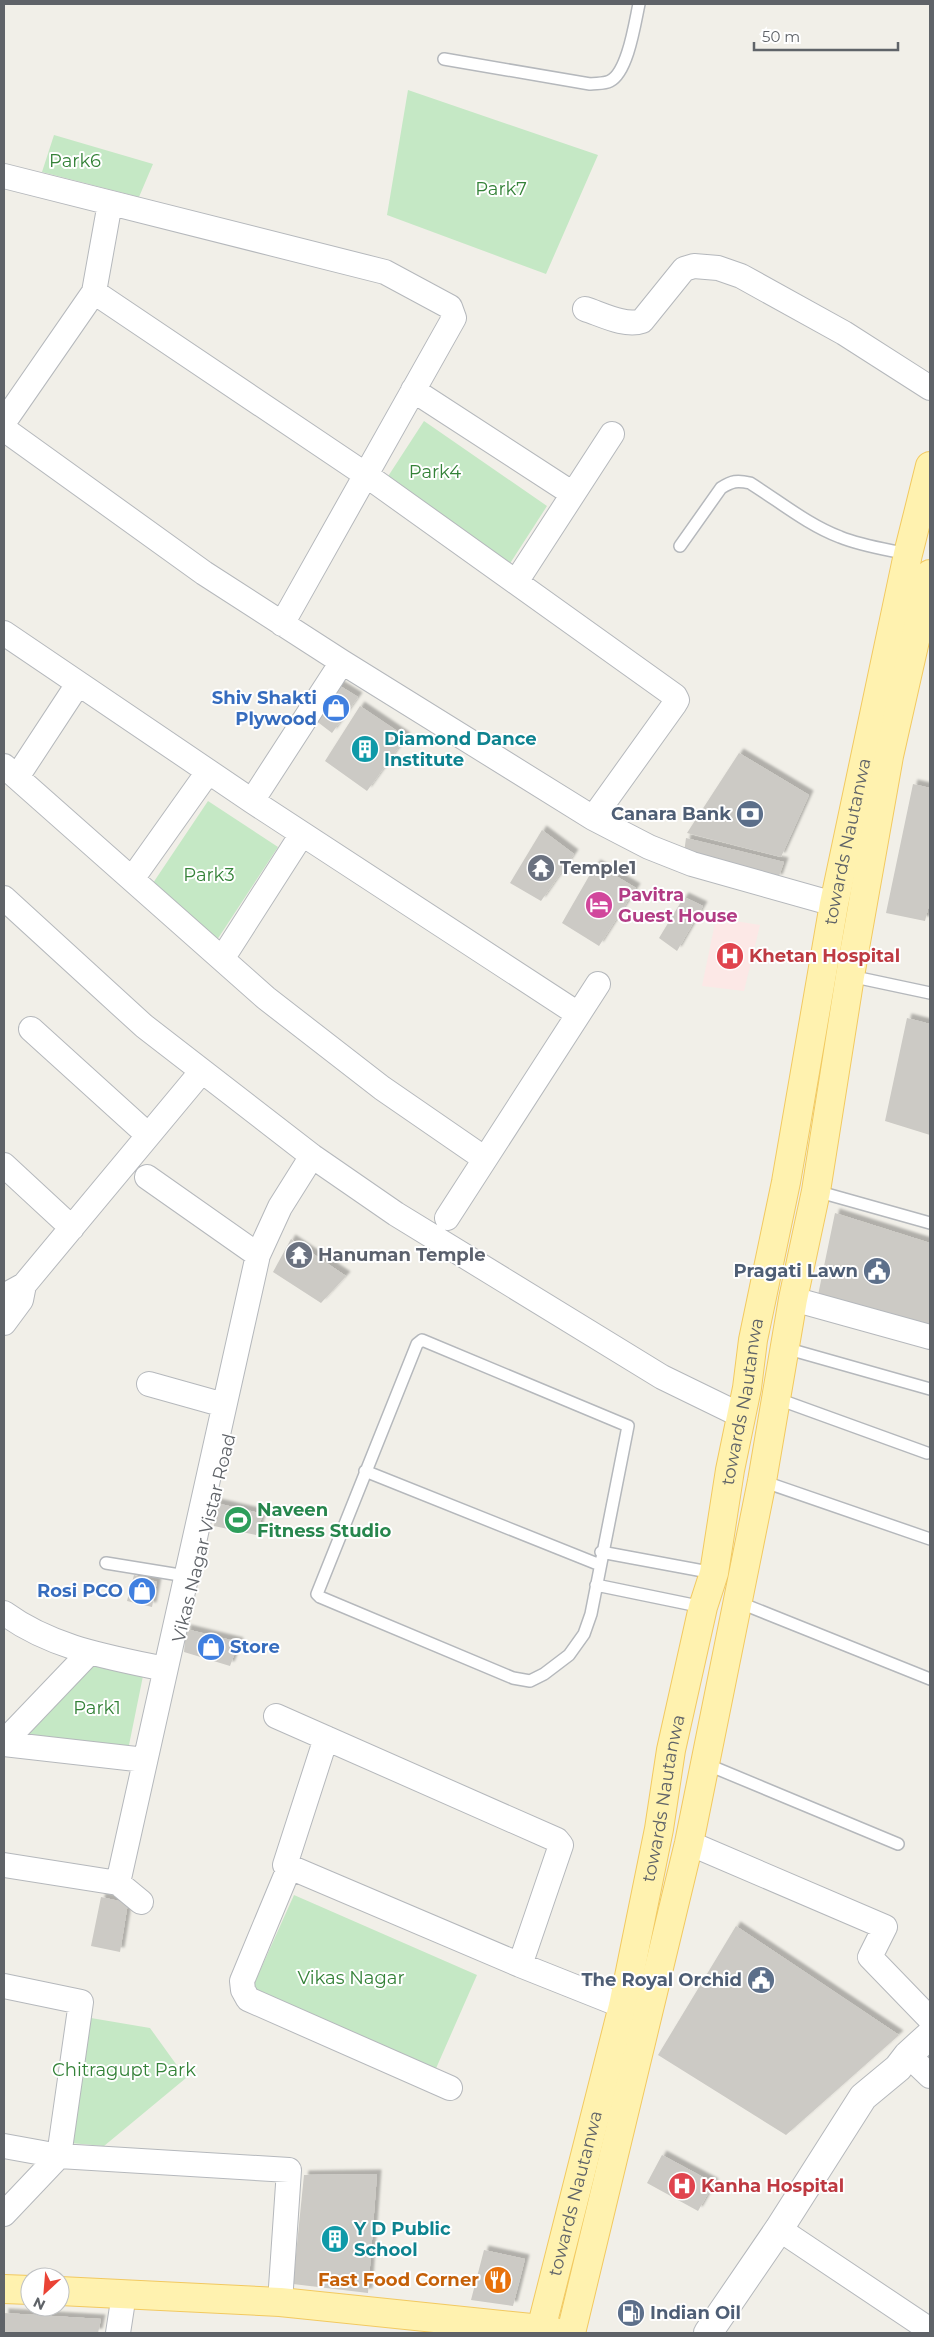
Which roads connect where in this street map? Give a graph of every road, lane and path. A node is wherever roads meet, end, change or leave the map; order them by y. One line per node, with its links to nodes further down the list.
1 (639, 4): 2 (lane)
2 (444, 59)
3 (4, 176): 4 (street)
4 (110, 203): 5 (street); 8 (street)
5 (94, 292): 9 (street); 13 (street)
6 (584, 309): 7 (street)
7 (930, 388)
8 (413, 390): 13 (street); 14 (street)
9 (4, 422)
10 (4, 429): 19 (street)
11 (612, 434): 14 (street)
12 (930, 466): 16 (main road, towards Nautanwa)
13 (366, 475): 18 (street); 19 (street)
14 (573, 494): 18 (street)
15 (680, 546): 16 (lane)
16 (908, 554): 30 (main road, towards Nautanwa)
17 (930, 574): 32 (main road)
18 (516, 582): 26 (street)
19 (282, 624): 21 (street)
20 (4, 633): 22 (street)
21 (342, 662): 25 (street); 26 (street)
22 (78, 684): 23 (street); 24 (street)
23 (10, 771): 28 (street)
24 (208, 772): 25 (street); 28 (street)
25 (252, 801): 27 (street)
26 (593, 818): 30 (street)
27 (302, 834): 31 (street); 35 (street)
28 (132, 879): 31 (street)
29 (4, 898): 37 (street)
30 (834, 904): 58 (main road, towards Nautanwa)
31 (222, 959): 40 (street)
32 (850, 976): 34 (lane); 43 (main road)
33 (598, 984): 35 (street)
34 (930, 993)
35 (578, 1014): 40 (street)
36 (31, 1029): 38 (street)
37 (202, 1071): 38 (street); 39 (street)
38 (148, 1135): 47 (street)
39 (312, 1156): 44 (street); 58 (street)
40 (485, 1158): 45 (street)
41 (4, 1165): 47 (street)
42 (147, 1177): 48 (street)
43 (816, 1191): 46 (lane); 50 (main road)
44 (290, 1192): 48 (street); 84 (street, Vikas Nagar Vistar Road)
45 (447, 1218)
46 (930, 1223)
47 (72, 1228): 49 (street)
48 (258, 1255): 57 (street)
49 (14, 1291): 51 (street)
50 (793, 1298): 52 (street); 53 (main road)
51 (4, 1324)
52 (930, 1337)
53 (785, 1348): 55 (lane); 56 (main road)
54 (149, 1384): 57 (street)
55 (930, 1389)
56 (778, 1399): 59 (lane); 61 (main road)
57 (224, 1405): 67 (street)
58 (742, 1416): 66 (main road, towards Nautanwa)
59 (927, 1453)
60 (365, 1471): 63 (lane); 65 (lane); 68 (lane)
61 (762, 1481): 62 (lane); 69 (main road)
62 (930, 1539)
63 (602, 1552): 65 (lane); 66 (lane)
64 (106, 1563): 67 (lane)
65 (600, 1565): 68 (lane)
66 (714, 1573): 70 (main road, towards Nautanwa)
67 (186, 1576): 73 (street)
68 (596, 1585): 70 (lane)
69 (738, 1602): 74 (lane); 79 (main road)
70 (703, 1607): 88 (main road, towards Nautanwa)
71 (4, 1613): 72 (street)
72 (88, 1653): 73 (street); 77 (street)
73 (166, 1669): 78 (street)
74 (930, 1679)
75 (276, 1716): 76 (street)
76 (326, 1738): 83 (street); 86 (street)
77 (4, 1743): 78 (street)
78 (145, 1760): 84 (street)
79 (706, 1764): 80 (main road); 81 (lane)
80 (690, 1842): 89 (street); 106 (main road)
81 (898, 1844)
82 (4, 1864): 84 (street)
83 (289, 1868): 86 (street); 93 (street)
84 (111, 1882): 85 (street)
85 (141, 1902)
86 (520, 1965): 88 (street)
87 (4, 1986): 95 (street)
88 (623, 2006): 104 (main road, towards Nautanwa)
89 (930, 2019)
90 (930, 2036): 91 (street)
91 (908, 2055): 92 (street); 97 (street)
92 (930, 2076)
93 (450, 2088)
94 (4, 2146): 95 (street)
95 (58, 2156): 96 (street); 102 (street)
96 (4, 2214)
97 (779, 2229): 103 (street); 107 (street)
98 (4, 2289): 99 (main road)
99 (20, 2290)
100 (70, 2291): 101 (main road)
101 (124, 2294): 102 (main road); 105 (street)
102 (280, 2302): 104 (main road)
103 (930, 2330)
104 (546, 2332)
105 (118, 2333)
106 (571, 2333)
107 (708, 2333)

